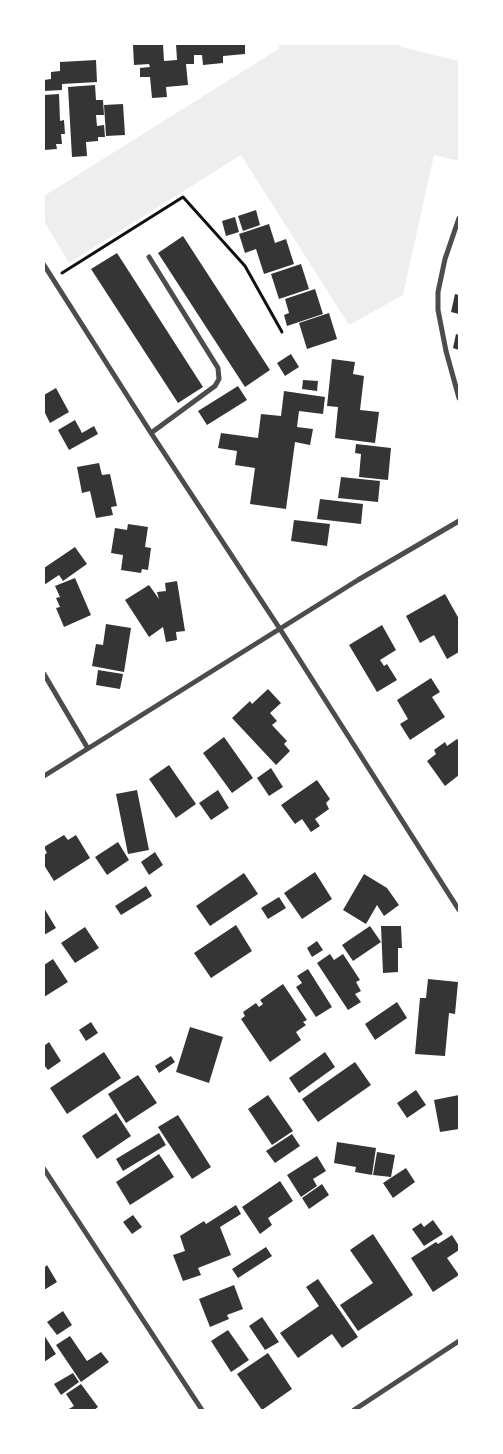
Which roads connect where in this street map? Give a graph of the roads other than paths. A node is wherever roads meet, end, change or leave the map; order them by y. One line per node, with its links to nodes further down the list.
1 (459, 218): 4 (street)
2 (150, 258): 5 (street)
3 (44, 265): 5 (street)
4 (459, 398)
5 (151, 434): 7 (street)
6 (459, 521): 7 (street)
7 (280, 629): 9 (street); 11 (street)
8 (44, 674): 9 (street)
9 (87, 747): 10 (street)
10 (44, 776)
11 (459, 910)
12 (44, 1169): 14 (street)
13 (459, 1341): 15 (street)
14 (202, 1410)
15 (354, 1410)

